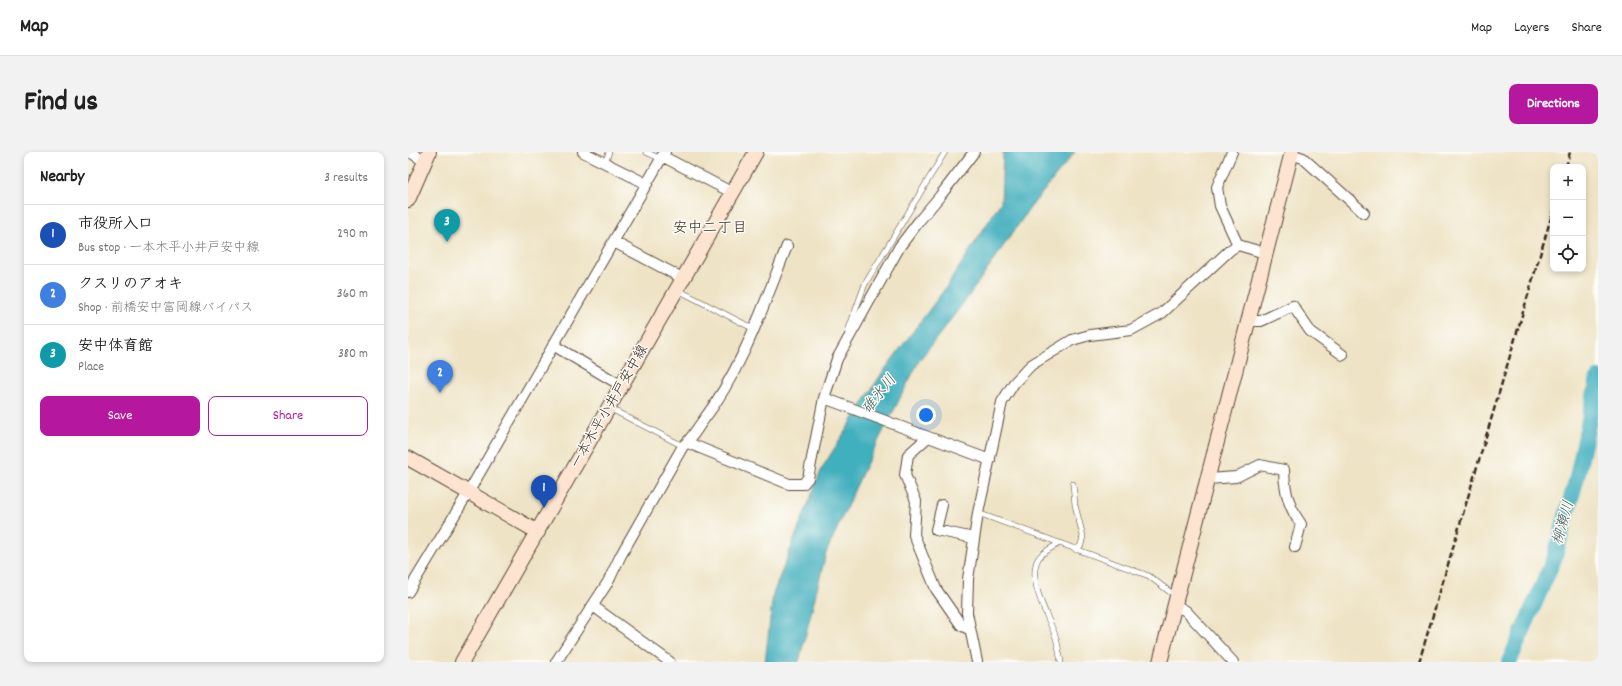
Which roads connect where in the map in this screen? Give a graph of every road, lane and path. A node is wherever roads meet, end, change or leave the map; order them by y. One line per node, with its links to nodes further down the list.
1 (410, 152): 11 (street)
2 (583, 152): 12 (street)
3 (609, 152): 12 (lane)
4 (646, 152): 10 (lane)
5 (756, 152): 14 (street, 一本木平小井戸安中線)
6 (945, 152): 24 (lane)
7 (974, 152): 24 (street)
8 (1232, 152): 18 (street)
9 (1291, 153): 16 (street); 20 (street)
10 (663, 156): 13 (street); 14 (street)
11 (426, 157): 15 (street)
12 (605, 163): 13 (street)
13 (647, 184): 17 (street)
14 (733, 193): 21 (street, 一本木平小井戸安中線)
15 (408, 200)
16 (1364, 214)
17 (614, 242): 21 (street); 25 (street)
18 (1238, 245): 20 (street); 33 (street)
19 (787, 246): 23 (street)
20 (1265, 253): 22 (street)
21 (681, 285): 23 (lane); 27 (street, 一本木平小井戸安中線)
22 (1248, 321): 26 (street); 34 (street)
23 (754, 329): 31 (street)
24 (850, 336): 28 (street)
25 (553, 345): 27 (street); 36 (street)
26 (1343, 355)
27 (622, 386): 29 (street, 一本木平小井戸安中線)
28 (827, 399): 30 (street); 31 (street)
29 (609, 408): 31 (lane); 39 (street, 一本木平小井戸安中線)
30 (925, 436): 33 (street); 47 (street)
31 (686, 444): 46 (street)
32 (408, 458): 36 (street)
33 (990, 460): 38 (street)
34 (1208, 479): 42 (street); 45 (street)
35 (1073, 484): 43 (lane)
36 (468, 493): 39 (street); 44 (street)
37 (942, 505): 40 (street)
38 (978, 513): 40 (street); 41 (lane)
39 (538, 532): 48 (street, 一本木平小井戸安中線)
40 (974, 538): 47 (street)
41 (1058, 544): 43 (lane); 52 (lane)
42 (1295, 547)
43 (1076, 550): 45 (lane)
44 (408, 592)
45 (1176, 599): 53 (street); 54 (street)
46 (593, 606): 49 (street); 50 (street)
47 (970, 630): 51 (street)
48 (462, 662)
49 (556, 662)
50 (670, 662)
51 (977, 662)
52 (1061, 662)
53 (1160, 662)
54 (1234, 662)

